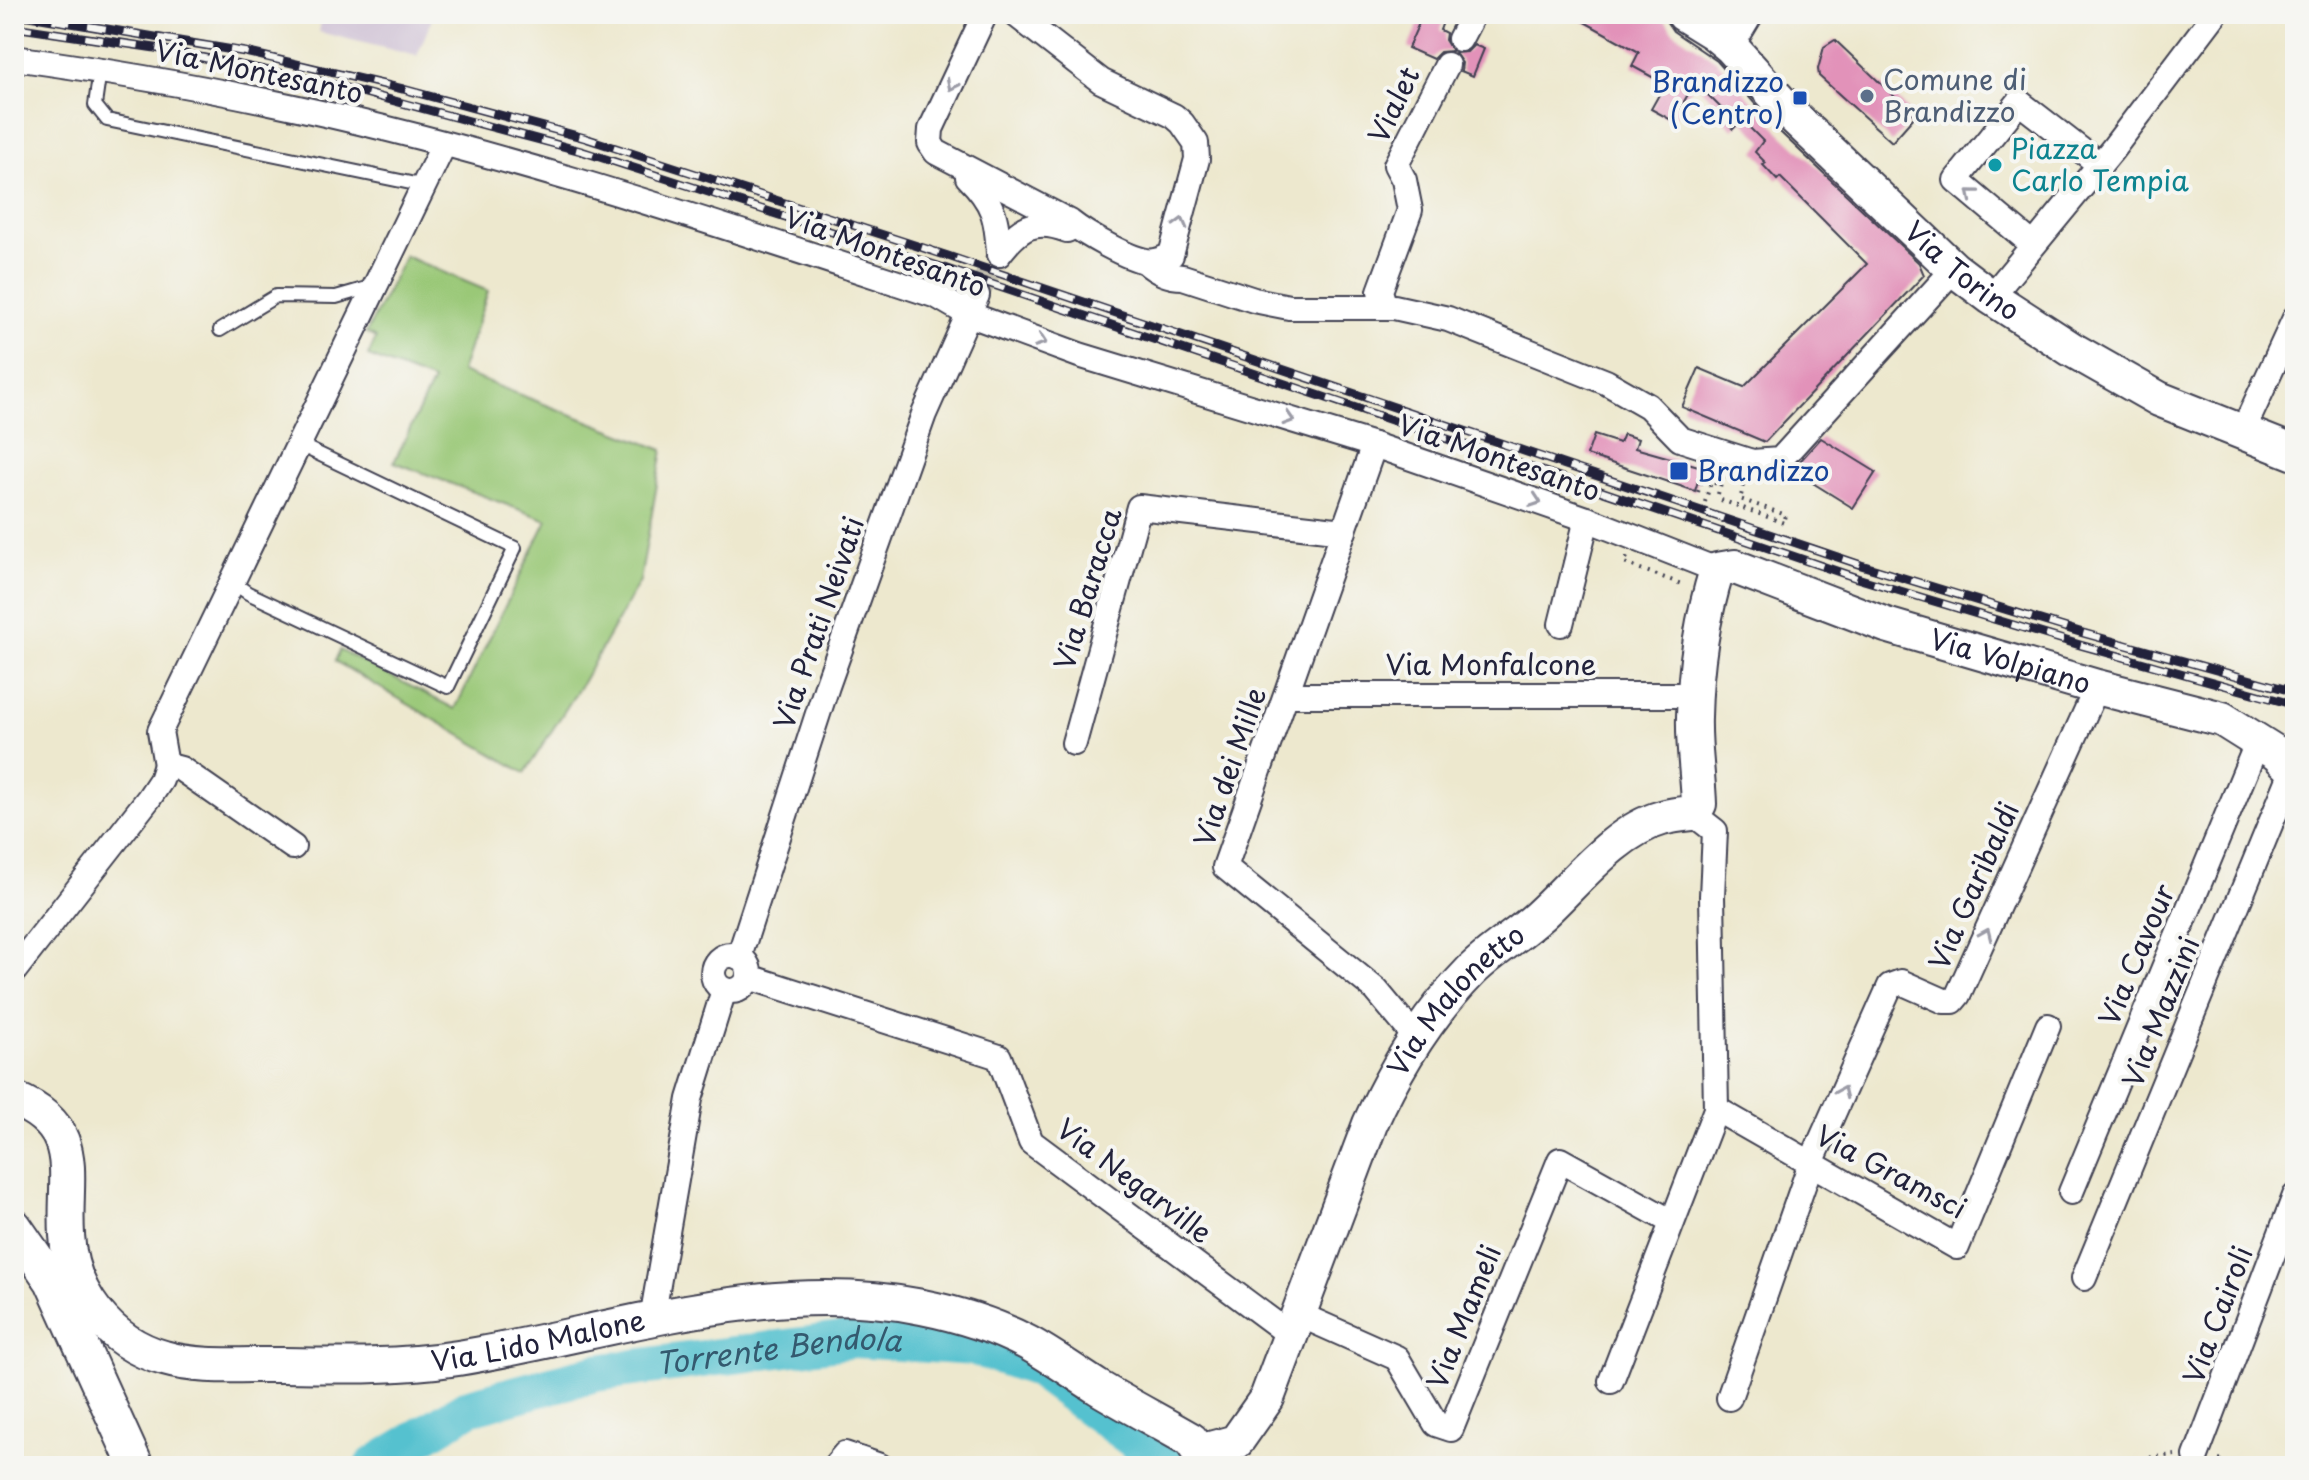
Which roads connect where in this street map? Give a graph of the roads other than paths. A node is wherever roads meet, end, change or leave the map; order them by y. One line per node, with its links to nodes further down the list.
1 (985, 14): 13 (street, one-way to 13)
2 (1015, 14): 18 (street, one-way to 2)
3 (1473, 14): 7 (street)
4 (1684, 14): 8 (street, Via Torino)
5 (1751, 14): 8 (street)
6 (2211, 15): 14 (street)
7 (1460, 39)
8 (1731, 47): 20 (street, Via Torino)
9 (14, 58): 11 (street, Via Montesanto)
10 (1447, 65): 25 (street, Vialet)
11 (100, 70): 12 (street, Via Montesanto); 15 (lane)
12 (444, 144): 15 (street); 24 (street, Via Montesanto)
13 (955, 164): 16 (street); 16 (street)
14 (2099, 164): 17 (street); 17 (street, one-way to 14)
15 (425, 186): 22 (street)
16 (1084, 233): 19 (street)
17 (2032, 244): 23 (street)
18 (1171, 255): 19 (street); 21 (street)
19 (1146, 262): 21 (street)
20 (1954, 269): 23 (street, Via Torino); 25 (street)
21 (1183, 277): 25 (street)
22 (377, 285): 27 (lane); 29 (street)
23 (1991, 297): 28 (street, Via Torino)
24 (973, 304): 30 (street, Via Montesanto, one-way to 30); 46 (street, Via Prati Neivati)
25 (1385, 307)
26 (2295, 318): 28 (street)
27 (220, 330)
28 (2242, 433): 31 (street, Via Torino)
29 (300, 445): 35 (street); 35 (lane)
30 (1374, 445): 32 (street, Via Montesanto, one-way to 32); 33 (street, Via dei Mille)
31 (2295, 453)
32 (1587, 519): 34 (street, Via Montesanto); 36 (street)
33 (1344, 531): 38 (street, Via dei Mille); 41 (street, Via Baracca)
34 (1717, 570): 37 (street, Via Volpiano); 39 (street)
35 (232, 582): 42 (street)
36 (1561, 624)
37 (2097, 687): 40 (street, Via Volpiano); 52 (street, Via Garibaldi, one-way to 37)
38 (1287, 695): 39 (street, Via Monfalcone); 49 (street, Via dei Mille)
39 (1695, 695): 44 (street)
40 (2258, 741): 43 (street, Via Volpiano); 53 (street, Via Cavour)
41 (1074, 743)
42 (166, 765): 45 (street); 47 (street)
43 (2294, 770): 57 (street, Via Mazzini)
44 (1692, 813): 49 (street, Via Malonetto); 51 (street)
45 (293, 847)
46 (744, 967): 58 (street); 59 (street, Via Negarville)
47 (14, 971)
48 (2048, 1026): 52 (street, Via Gramsci)
49 (1416, 1038): 59 (street, Via Malonetto)
50 (14, 1099): 58 (street, Via Lido Malone)
51 (1716, 1109): 52 (street, Via Gramsci); 55 (street)
52 (1811, 1163): 61 (street, Via Garibaldi)
53 (2071, 1192)
54 (2295, 1196): 62 (street, Via Cairoli)
55 (1672, 1222): 59 (street, Via Mameli); 60 (street)
56 (14, 1226): 65 (street)
57 (2084, 1278)
58 (652, 1319): 64 (street, Via Lido Malone)
59 (1295, 1325): 64 (street, Via Malonetto)
60 (1611, 1381)
61 (1729, 1398)
62 (2196, 1456)
63 (840, 1460): 66 (street)
64 (1194, 1460)
65 (136, 1466)
66 (880, 1466)

